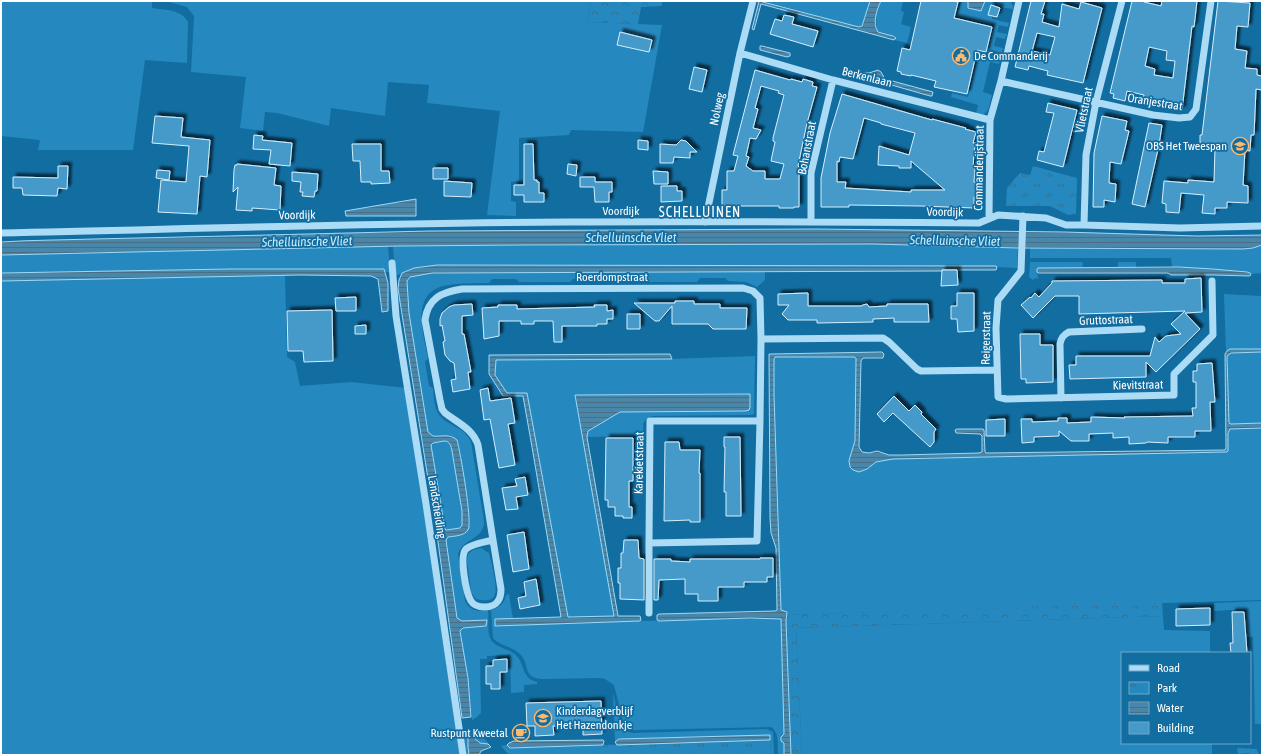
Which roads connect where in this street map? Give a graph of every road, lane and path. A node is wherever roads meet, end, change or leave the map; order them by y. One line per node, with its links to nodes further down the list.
1 (753, 1): 5 (street, Nolweg)
2 (1019, 1): 7 (street, Commanderijstraat)
3 (1122, 1): 8 (street, Vlietstraat)
4 (1211, 1): 8 (street, Oranjestraat)
5 (740, 53): 6 (street, Berkenlaan); 13 (street, Nolweg)
6 (833, 80): 9 (street, Berkenlaan); 12 (street, Bohanstraat)
7 (1001, 81): 8 (street, Oranjestraat); 9 (street, Commanderijstraat)
8 (1096, 102): 14 (street, Vlietstraat)
9 (990, 120): 11 (street, Commanderijstraat)
10 (1023, 216): 11 (street, Voordijk); 14 (street, Voordijk); 21 (street, Reigerstraat)
11 (989, 218): 12 (street, Voordijk)
12 (811, 221): 13 (street, Voordijk)
13 (705, 222): 16 (street, Voordijk)
14 (1084, 226): 15 (street, Voordijk)
15 (1262, 226)
16 (1, 233)
17 (392, 263): 28 (street, Landscheiding)
18 (1212, 281): 23 (street, Kievitstraat)
19 (1142, 330): 23 (street, Gruttostraat)
20 (761, 339): 21 (street); 24 (street); 25 (street, Roerdompstraat)
21 (997, 370): 22 (street, Reigerstraat)
22 (998, 396): 23 (street, Kievitstraat)
23 (1061, 398)
24 (760, 421): 26 (street); 26 (street, Karekietstraat)
25 (493, 540): 25 (street, Roerdompstraat)
26 (649, 543): 27 (street, Karekietstraat)
27 (648, 613)
28 (463, 755)

